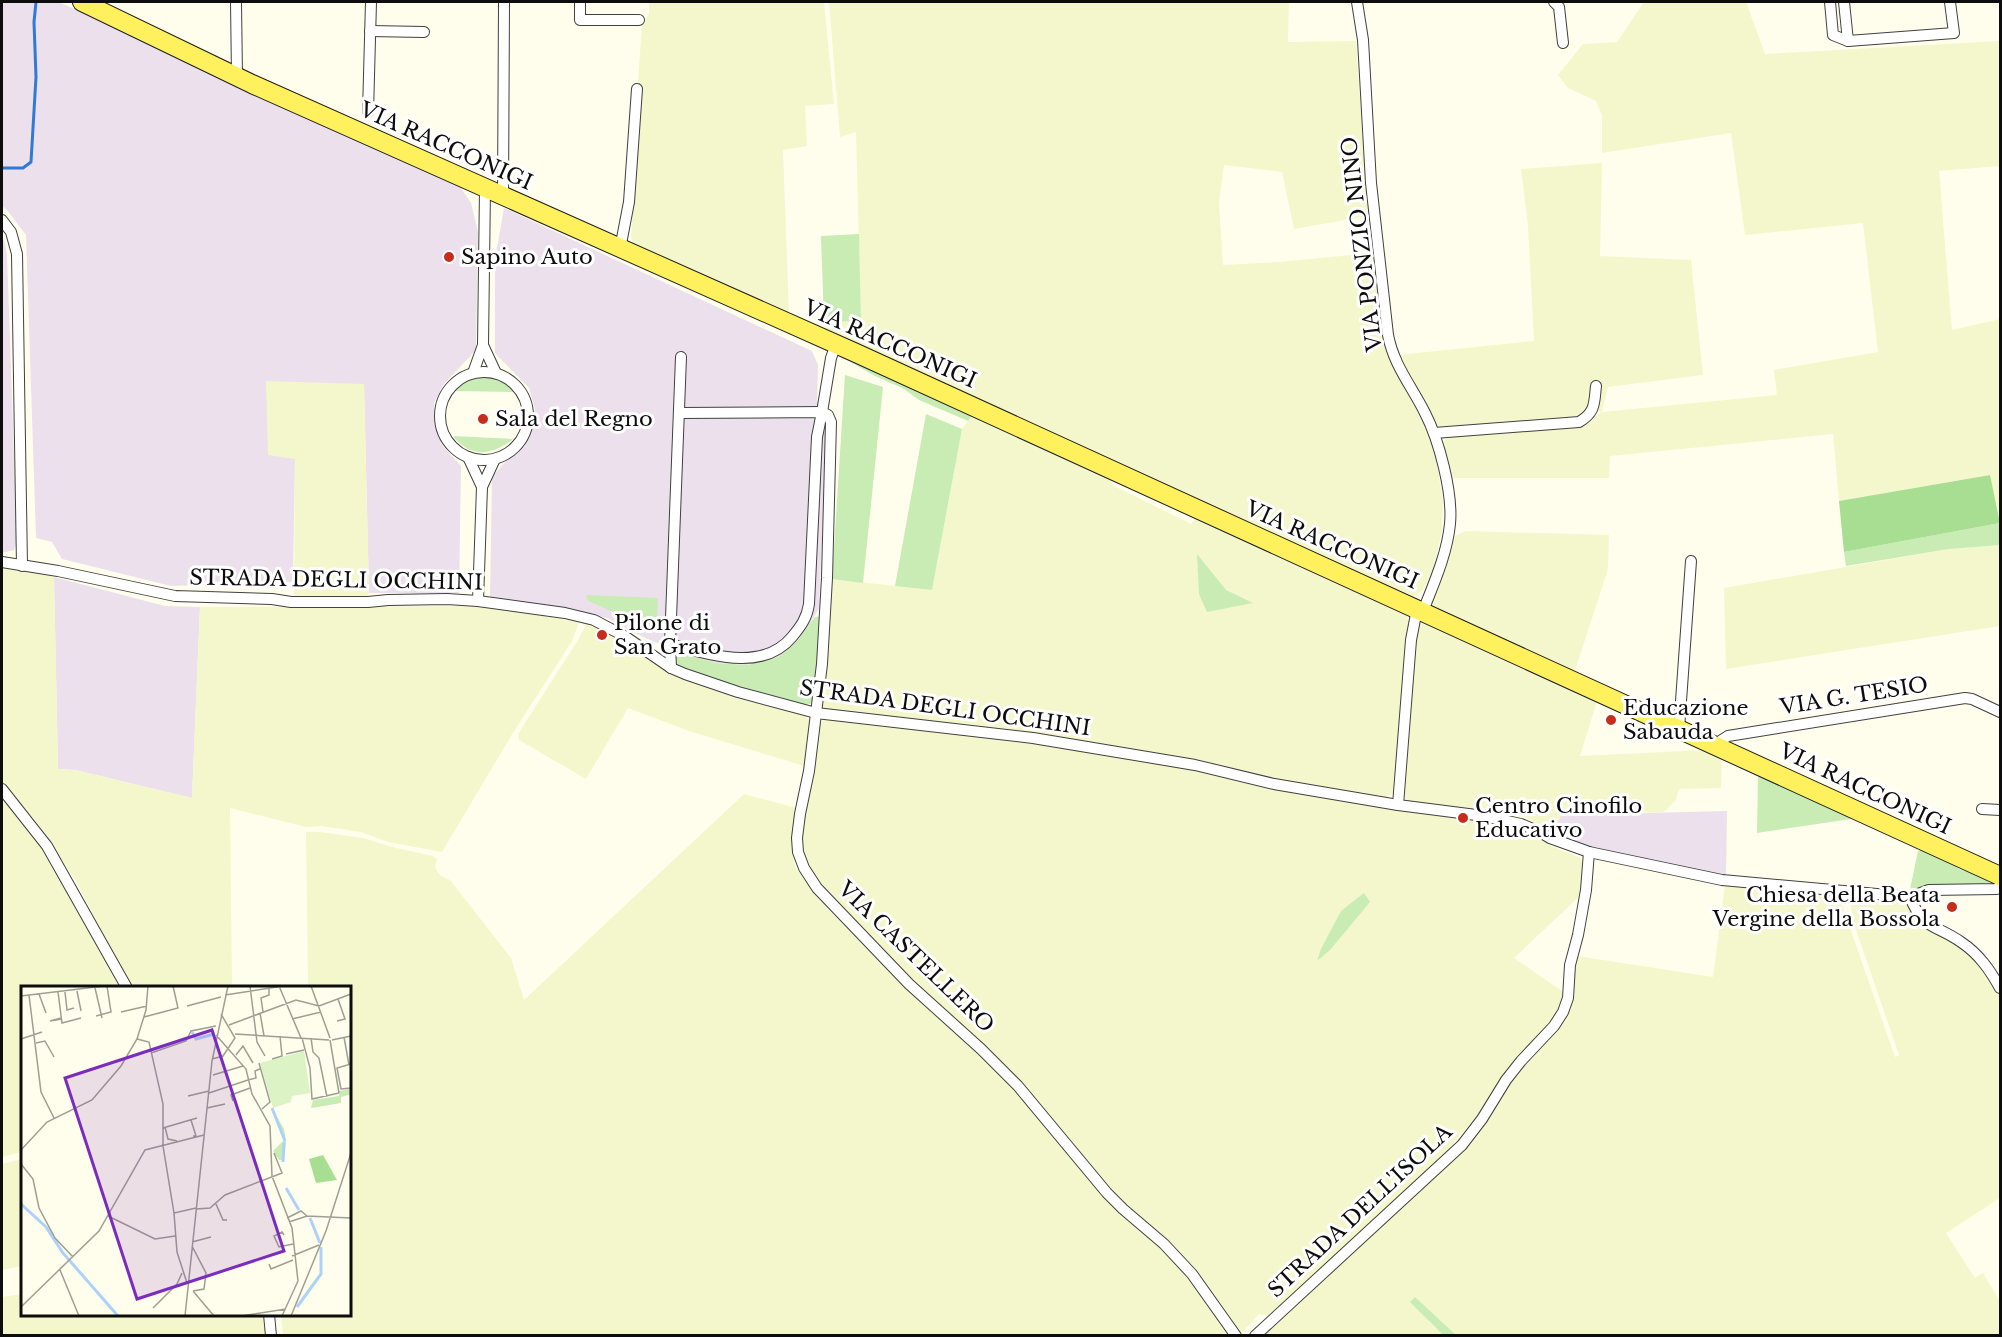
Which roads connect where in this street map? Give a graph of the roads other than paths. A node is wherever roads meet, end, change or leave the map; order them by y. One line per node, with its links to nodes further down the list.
1 (82, 2): 16 (main road, VIA RACCONIGI)
2 (236, 2): 16 (street)
3 (371, 2): 12 (street)
4 (504, 2): 20 (street)
5 (580, 2): 11 (street)
6 (1357, 2): 31 (street, VIA PONZIO NINO)
7 (1554, 2): 15 (street)
8 (1830, 2): 14 (street)
9 (1844, 2): 14 (street)
10 (1950, 2): 14 (street)
11 (639, 20)
12 (370, 31): 13 (street); 18 (street)
13 (424, 32)
14 (1848, 41)
15 (1563, 43)
16 (237, 77): 19 (main road, VIA RACCONIGI)
17 (637, 89): 22 (street)
18 (368, 112)
19 (485, 188): 20 (main road, VIA RACCONIGI); 24 (street)
20 (503, 196): 22 (main road, VIA RACCONIGI)
21 (2, 220): 37 (street)
22 (620, 249): 23 (main road, VIA RACCONIGI)
23 (836, 344): 29 (street, VIA CASTELLERO); 39 (main road, VIA RACCONIGI)
24 (483, 345): 26 (street); 27 (street)
25 (681, 357): 30 (street)
26 (473, 373): 27 (street); 32 (street)
27 (496, 373): 33 (street)
28 (1596, 386): 31 (street)
29 (822, 412): 30 (street); 40 (street); 43 (street, VIA CASTELLERO)
30 (679, 413): 40 (street)
31 (1434, 433): 39 (street, VIA PONZIO NINO)
32 (468, 457): 33 (street); 34 (street)
33 (495, 459): 34 (street)
34 (482, 487): 38 (street)
35 (1691, 561): 44 (street)
36 (2, 562): 37 (street, STRADA DEGLI OCCHINI)
37 (22, 566): 38 (street, STRADA DEGLI OCCHINI)
38 (478, 601): 41 (street, STRADA DEGLI OCCHINI)
39 (1420, 610): 44 (main road, VIA RACCONIGI); 47 (street, VIA PONZIO NINO)
40 (670, 644): 41 (street)
41 (671, 668): 43 (street, STRADA DEGLI OCCHINI)
42 (2001, 712): 45 (street, VIA G. TESIO)
43 (816, 713): 47 (street, STRADA DEGLI OCCHINI); 58 (street, VIA CASTELLERO)
44 (1679, 729): 45 (main road, VIA RACCONIGI)
45 (1714, 745): 51 (main road, VIA RACCONIGI)
46 (2, 789): 54 (street)
47 (1398, 805): 50 (street, STRADA DEGLI OCCHINI)
48 (1982, 809): 49 (street)
49 (2001, 810)
50 (1589, 852): 53 (street, STRADA DEGLI OCCHINI); 59 (street, STRADA DELL'ISOLA)
51 (2001, 876)
52 (2001, 885): 53 (street, STRADA DEGLI OCCHINI)
53 (1910, 897): 55 (street)
54 (126, 986)
55 (2001, 988)
56 (269, 1316): 57 (street)
57 (271, 1335)
58 (1236, 1335)
59 (1255, 1335)

